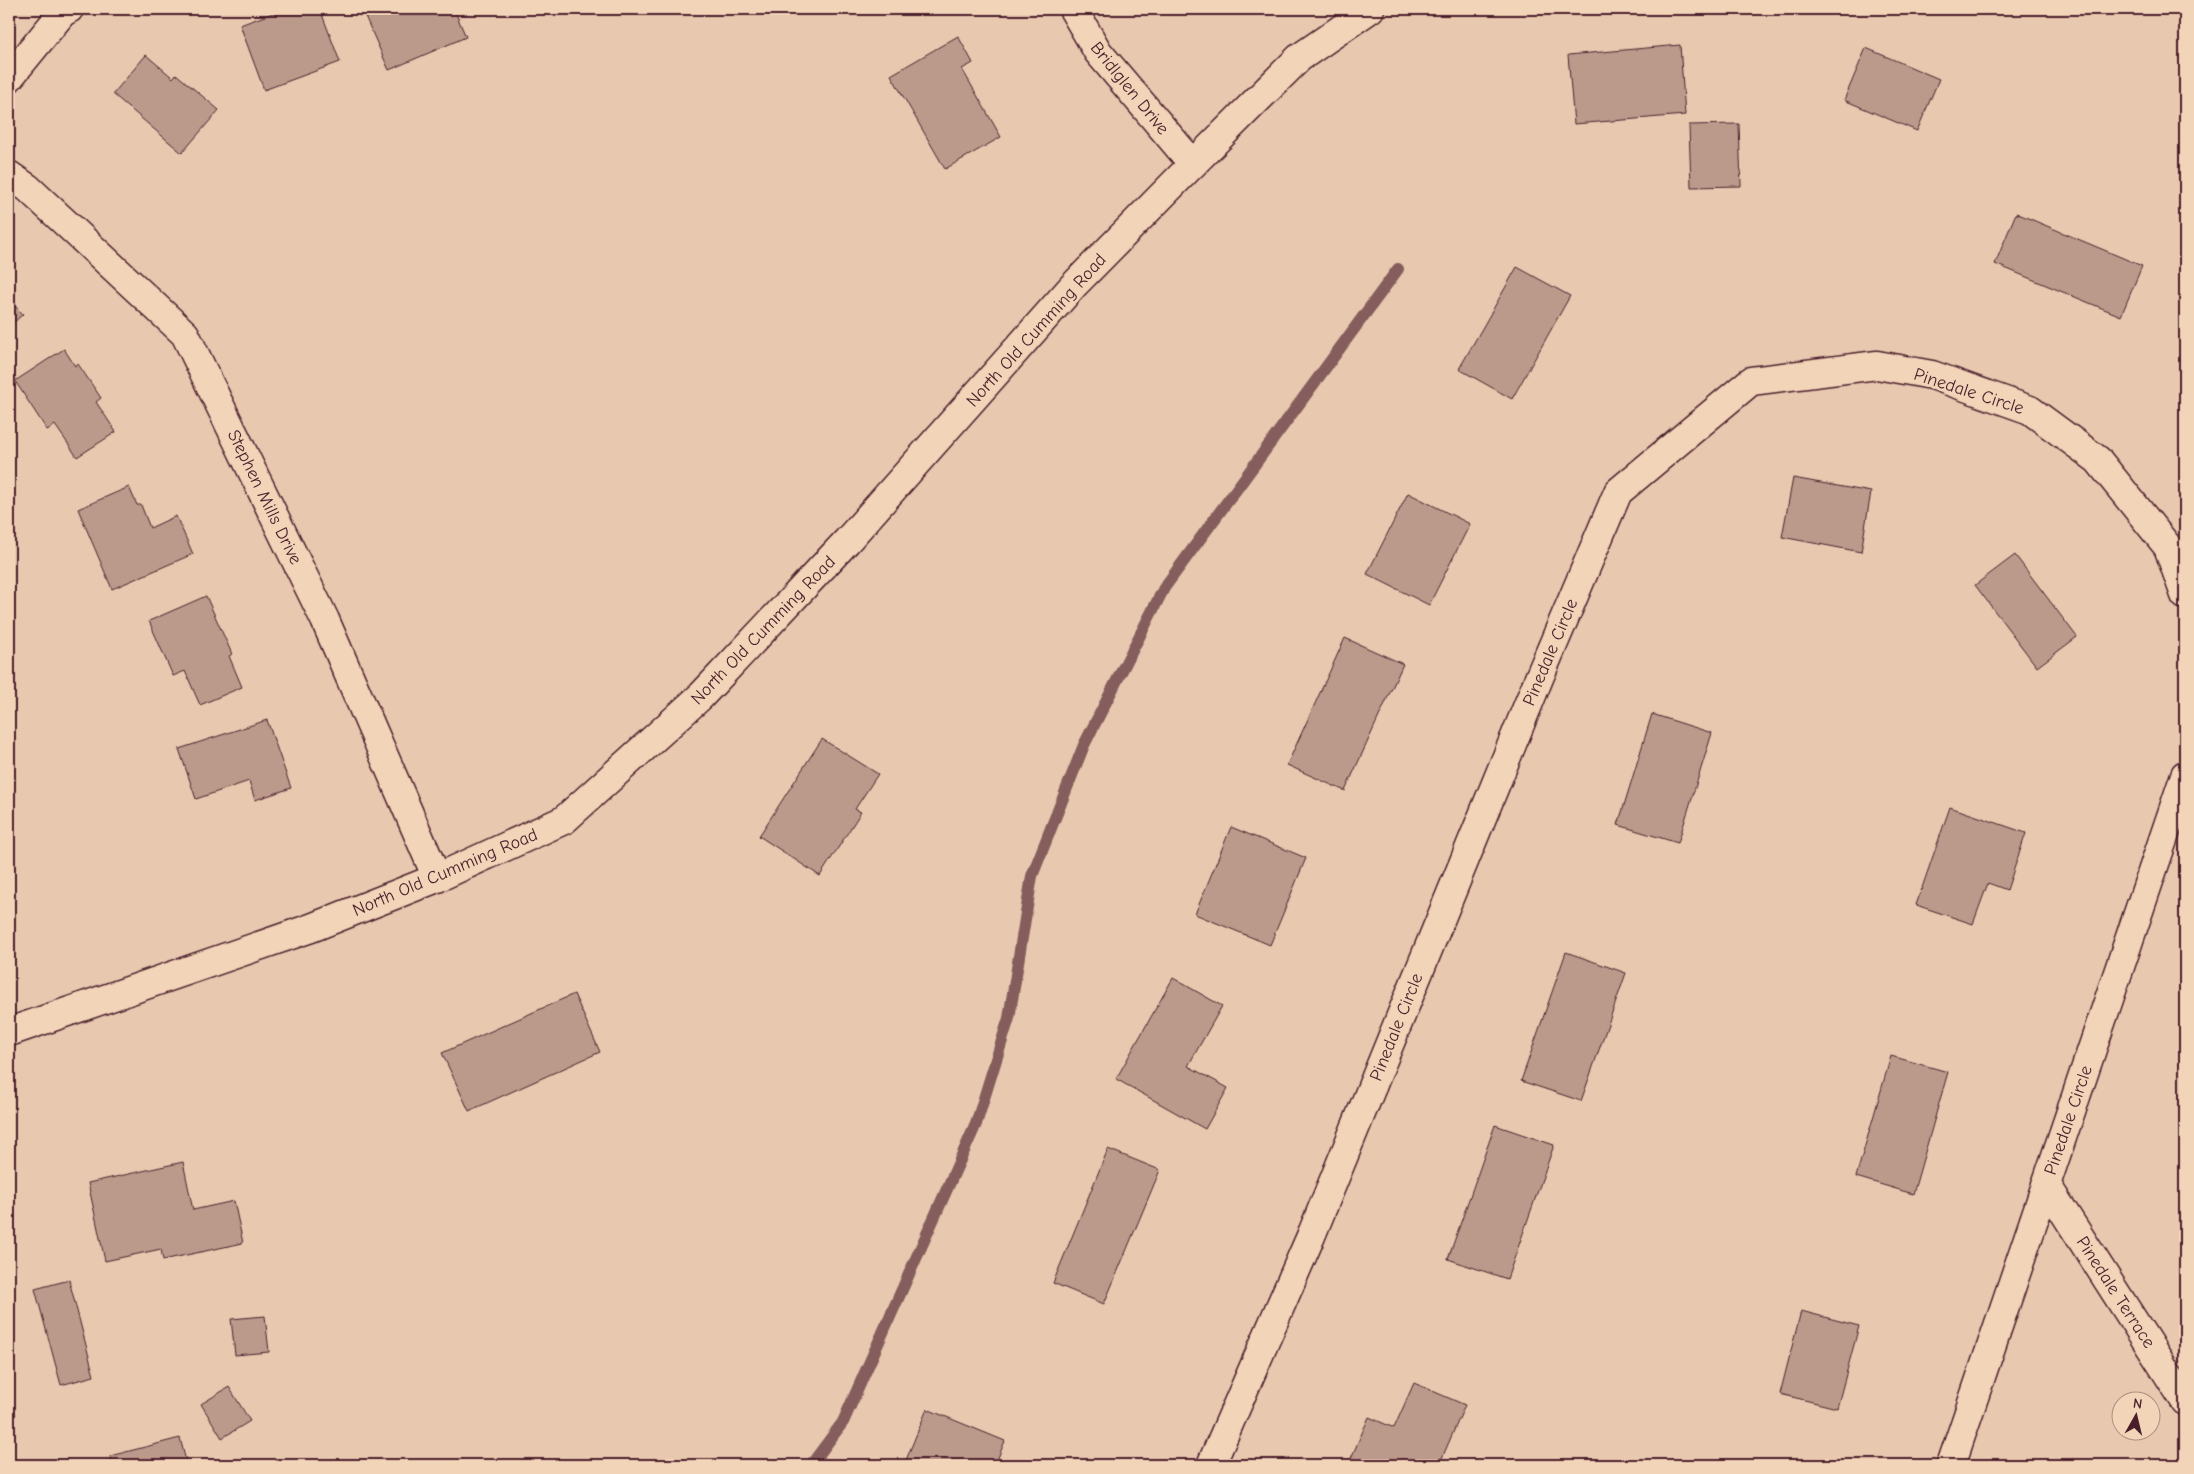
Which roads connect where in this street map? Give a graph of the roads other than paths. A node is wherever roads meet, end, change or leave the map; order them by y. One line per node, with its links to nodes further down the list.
1 (69, 9): 4 (street)
2 (1073, 9): 5 (street, Bridlglen Drive)
3 (1370, 9): 5 (street, North Old Cumming Road)
4 (9, 78)
5 (1193, 164): 9 (street, North Old Cumming Road)
6 (9, 174): 9 (street, Stephen Mills Drive)
7 (2185, 595): 13 (street, Pinedale Circle)
8 (2185, 775): 11 (street, Pinedale Circle)
9 (437, 878): 10 (street, North Old Cumming Road)
10 (9, 1032)
11 (2046, 1184): 12 (street, Pinedale Terrace); 14 (street, Pinedale Circle)
12 (2185, 1401)
13 (1211, 1465)
14 (1951, 1465)

